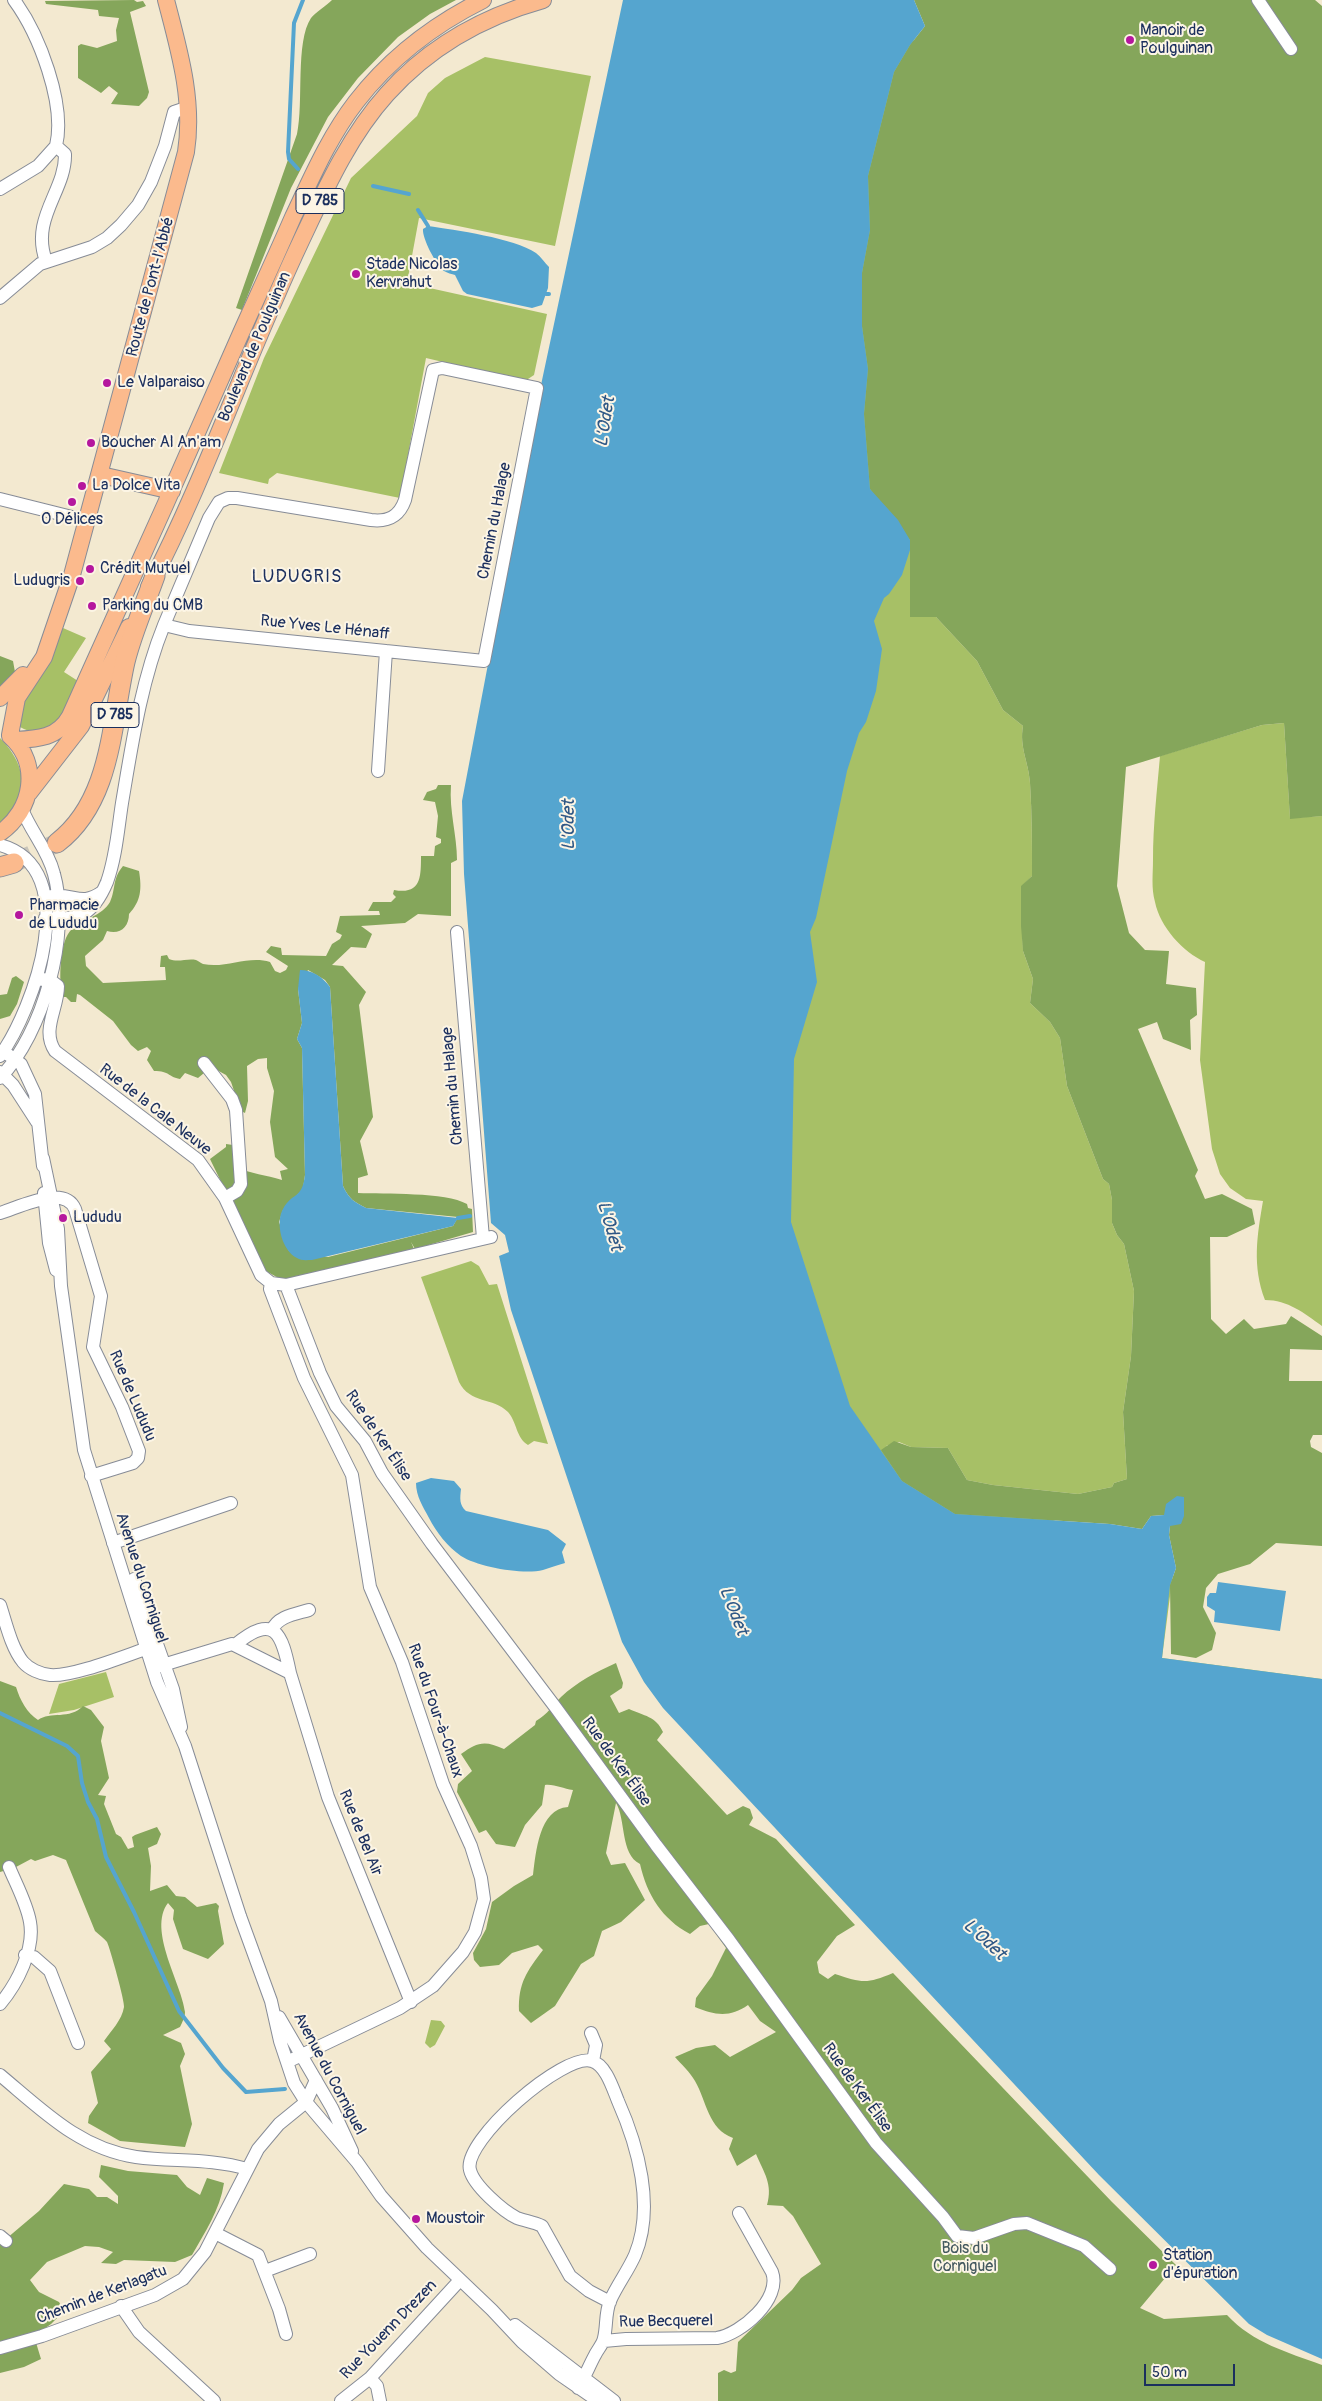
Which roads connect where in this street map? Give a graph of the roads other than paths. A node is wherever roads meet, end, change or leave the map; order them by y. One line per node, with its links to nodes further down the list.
1 (14, 0): 8 (street)
2 (166, 0): 7 (main road, Route de Pont-l'Abbé)
3 (484, 0): 13 (main road, Boulevard de Poulguinan / D 785)
4 (543, 0): 16 (main road, Boulevard de Poulguinan / D 785)
5 (1258, 0): 6 (street)
6 (1291, 49)
7 (189, 107): 10 (street); 12 (main road, Route de Pont-l'Abbé)
8 (56, 146): 9 (street); 10 (street)
9 (0, 189)
10 (46, 262): 11 (street)
11 (0, 298)
12 (101, 475): 13 (main road); 15 (main road, Route de Pont-l'Abbé)
13 (172, 491): 22 (main road, Boulevard de Poulguinan / D 785)
14 (0, 499): 15 (street)
15 (88, 521): 18 (main road, Route de Pont-l'Abbé)
16 (155, 576): 24 (main road, Boulevard de Poulguinan / D 785); 27 (highway, D 785)
17 (164, 625): 19 (street, Rue Yves Le Hénaff); 20 (street, Chemin du Halage); 29 (street)
18 (55, 627): 21 (main road, Route de Pont-l'Abbé); 22 (main road, Route de Pont-l'Abbé)
19 (386, 651): 20 (street, Rue Yves Le Hénaff); 23 (street)
20 (484, 661)
21 (0, 698)
22 (8, 735): 24 (main road)
23 (378, 771)
24 (29, 793): 25 (main road)
25 (22, 809): 26 (main road); 31 (street)
26 (0, 833)
27 (57, 843)
28 (0, 845): 30 (street)
29 (103, 892): 31 (street); 33 (street)
30 (45, 896): 31 (street); 32 (street)
31 (65, 896): 33 (street)
32 (45, 918): 33 (street); 35 (street, Rue de la Cale Neuve)
33 (60, 919): 35 (street)
34 (457, 932): 45 (street, Chemin du Halage)
35 (43, 979): 36 (street); 37 (street); 42 (street, Rue de la Cale Neuve)
36 (2, 1054): 37 (street, Avenue du Corniguel)
37 (16, 1060): 39 (street); 40 (street, Avenue du Corniguel)
38 (204, 1063): 42 (street)
39 (1, 1075): 40 (street, Avenue du Corniguel)
40 (38, 1123): 41 (street, Avenue du Corniguel)
41 (48, 1198): 43 (street); 46 (street, Avenue du Corniguel); 46 (street, Rue de Lududu)
42 (225, 1198): 44 (street, Rue de la Cale Neuve)
43 (0, 1213)
44 (271, 1284): 45 (street); 59 (street, Rue du Four-à-Chaux)
45 (286, 1286): 75 (street, Rue de Ker Élise)
46 (95, 1475): 48 (street, Avenue du Corniguel)
47 (231, 1502): 48 (street)
48 (117, 1541): 53 (street, Avenue du Corniguel)
49 (1, 1610): 53 (street)
50 (308, 1610): 51 (street)
51 (272, 1630): 52 (street); 55 (street, Rue de Bel Air)
52 (235, 1645): 54 (street); 55 (street)
53 (152, 1647): 54 (street, Avenue du Corniguel)
54 (158, 1666): 58 (street, Avenue du Corniguel)
55 (290, 1673): 59 (street, Rue de Bel Air)
56 (9, 1867): 57 (street)
57 (25, 1955): 60 (street); 62 (street)
58 (271, 2001): 63 (street, Avenue du Corniguel); 65 (street, Avenue du Corniguel)
59 (411, 2002): 63 (street, Rue du Four-à-Chaux)
60 (0, 2004)
61 (590, 2033): 64 (street)
62 (78, 2043)
63 (301, 2056): 65 (street, Rue du Four-à-Chaux); 67 (street, Avenue du Corniguel)
64 (593, 2061): 78 (street); 78 (street)
65 (287, 2062): 68 (street, Avenue du Corniguel)
66 (0, 2075): 71 (street)
67 (316, 2080): 68 (street, Chemin de Kerlagatu); 69 (street, Avenue du Corniguel)
68 (306, 2102): 69 (street); 70 (street, Avenue du Corniguel); 71 (street, Chemin de Kerlagatu)
69 (332, 2108): 70 (street, Avenue du Corniguel)
70 (357, 2162): 77 (street, Avenue du Corniguel)
71 (247, 2169): 73 (street, Chemin de Kerlagatu)
72 (739, 2213): 81 (street, Rue Becquerel)
73 (216, 2233): 76 (street); 79 (street, Chemin de Kerlagatu)
74 (310, 2254): 76 (street)
75 (1110, 2269)
76 (265, 2271): 80 (street)
77 (460, 2280): 84 (street, Avenue du Corniguel); 85 (street, Rue Youenn Drezen)
78 (610, 2302): 81 (street)
79 (121, 2306): 82 (street, Chemin de Kerlagatu); 87 (street)
80 (286, 2334)
81 (604, 2341): 83 (street)
82 (0, 2348)
83 (595, 2354): 84 (street); 86 (street)
84 (569, 2375): 86 (street, Avenue du Corniguel)
85 (370, 2378): 88 (street, Rue Youenn Drezen); 89 (street)
86 (581, 2383): 90 (street, Avenue du Corniguel); 91 (street, Avenue du Corniguel)
87 (214, 2401)
88 (341, 2401)
89 (380, 2401)
90 (598, 2401)
91 (614, 2401)

